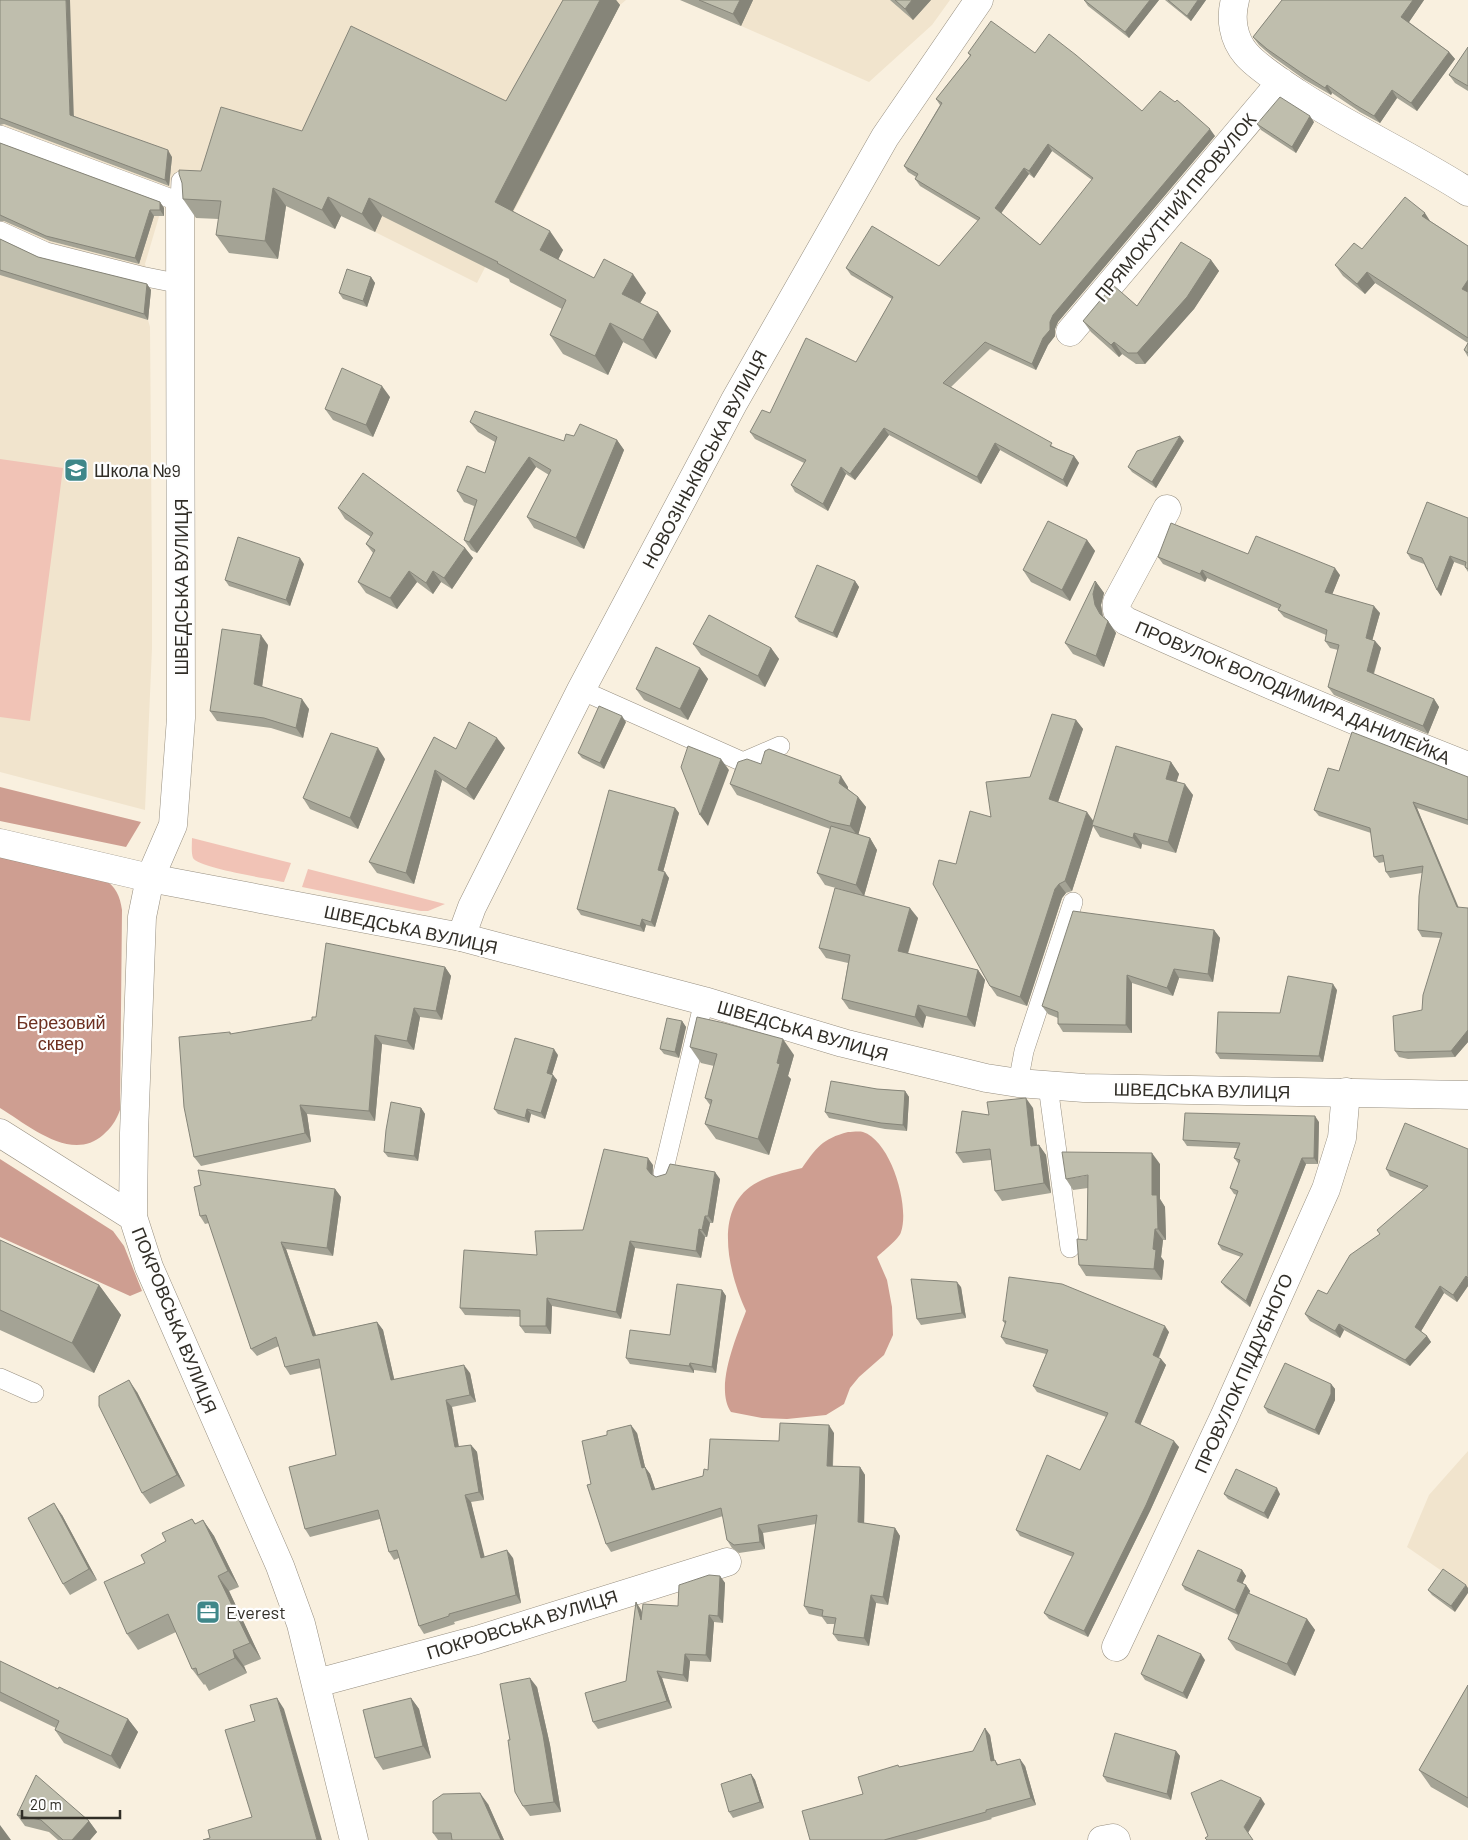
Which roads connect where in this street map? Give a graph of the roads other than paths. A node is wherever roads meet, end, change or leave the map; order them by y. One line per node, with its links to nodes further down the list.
1 (979, 0): 11 (street, НОВОЗІНЬКІВСЬКА ВУЛИЦЯ)
2 (1235, 0): 3 (street)
3 (1280, 82): 6 (street); 9 (street, ПРЯМОКУТНИЙ ПРОВУЛОК)
4 (0, 135): 5 (lane)
5 (181, 191): 8 (street, ШВЕДСЬКА ВУЛИЦЯ)
6 (1468, 192)
7 (0, 231): 8 (lane)
8 (181, 284): 15 (street, ШВЕДСЬКА ВУЛИЦЯ)
9 (1070, 332)
10 (1167, 509): 13 (street, ПРОВУЛОК ВОЛОДИМИРА ДАНИЛЕЙКА)
11 (581, 690): 12 (lane); 17 (street, НОВОЗІНЬКІВСЬКА ВУЛИЦЯ)
12 (780, 746)
13 (1468, 766)
14 (0, 843): 15 (street, ШВЕДСЬКА ВУЛИЦЯ)
15 (150, 878): 17 (street, ШВЕДСЬКА ВУЛИЦЯ); 25 (street, ПОКРОВСЬКА ВУЛИЦЯ)
16 (1074, 902): 19 (lane)
17 (461, 936): 18 (street, ШВЕДСЬКА ВУЛИЦЯ)
18 (704, 1002): 19 (street, ШВЕДСЬКА ВУЛИЦЯ); 24 (lane)
19 (1018, 1083): 20 (street, ШВЕДСЬКА ВУЛИЦЯ)
20 (1048, 1086): 21 (street, ШВЕДСЬКА ВУЛИЦЯ); 26 (lane)
21 (1346, 1092): 22 (street, ШВЕДСЬКА ВУЛИЦЯ); 30 (street, ПРОВУЛОК ПІДДУБНОГО)
22 (1468, 1095)
23 (0, 1133): 25 (street)
24 (663, 1174)
25 (133, 1217): 31 (street, ПОКРОВСЬКА ВУЛИЦЯ)
26 (1070, 1248)
27 (0, 1378): 28 (lane)
28 (34, 1392)
29 (726, 1562): 31 (street, ПОКРОВСЬКА ВУЛИЦЯ)
30 (1116, 1647)
31 (317, 1683): 32 (street, ПОКРОВСЬКА ВУЛИЦЯ)
32 (354, 1840)
33 (1102, 1840): 34 (street)
34 (1116, 1840)

